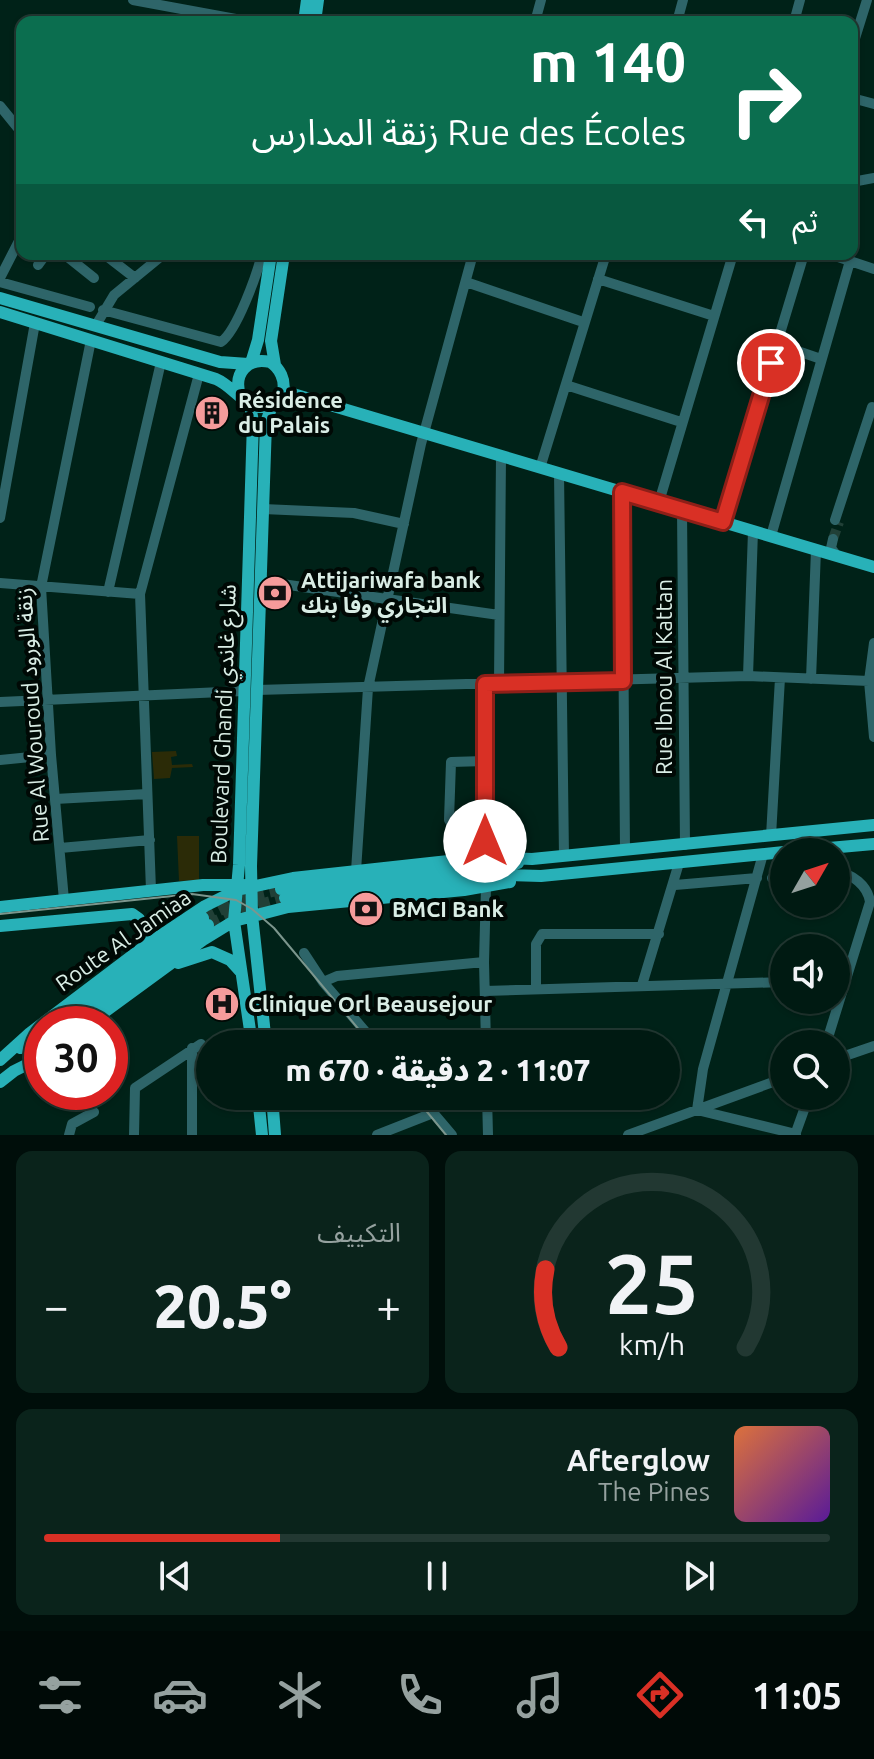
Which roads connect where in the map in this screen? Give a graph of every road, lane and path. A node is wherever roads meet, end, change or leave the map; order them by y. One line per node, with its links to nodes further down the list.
1 (133, 0): 3 (street)
2 (871, 0): 5 (street)
3 (168, 3): 4 (street)
4 (225, 16)
5 (858, 33)
6 (0, 106): 7 (street)
7 (16, 126)
8 (16, 247): 27 (street)
9 (42, 260): 22 (street)
10 (72, 260): 24 (street)
11 (112, 260): 25 (street)
12 (157, 260): 25 (street)
13 (260, 260): 31 (street)
14 (270, 260): 41 (main road)
15 (283, 260): 42 (main road)
16 (472, 260): 28 (street)
17 (604, 260): 26 (street)
18 (731, 260): 33 (street)
19 (802, 260): 38 (street)
20 (847, 260): 21 (street)
21 (850, 261): 23 (street); 39 (street)
22 (38, 265)
23 (874, 269)
24 (94, 278)
25 (135, 278): 31 (street)
26 (598, 279): 33 (street); 34 (street)
27 (0, 280): 30 (street)
28 (466, 282): 34 (street); 51 (street)
29 (0, 298): 36 (main road)
30 (90, 307)
31 (103, 310): 36 (street)
32 (0, 312): 35 (main road)
33 (714, 316): 50 (street)
34 (583, 322): 44 (street)
35 (35, 323): 37 (main road); 59 (street)
36 (96, 325): 41 (main road)
37 (91, 340): 40 (main road); 70 (street, Rue Al Wouroud زنقة الورود)
38 (777, 344): 39 (street); 61 (street)
39 (821, 359): 64 (street)
40 (161, 362): 43 (main road); 71 (street)
41 (250, 363): 42 (main road); 46 (main road)
42 (275, 365): 45 (main road)
43 (199, 374): 46 (main road); 72 (street)
44 (566, 385): 50 (street); 53 (street)
45 (283, 391): 49 (main road); 51 (main road)
46 (240, 395): 48 (main road)
47 (873, 404): 60 (street)
48 (250, 405): 49 (main road); 86 (main road, Boulevard Ghandi شارع غاندي)
49 (272, 405): 57 (main road, Boulevard Ghandi شارع غاندي)
50 (681, 422): 56 (street)
51 (423, 438): 52 (main road); 62 (street)
52 (501, 456): 53 (main road); 74 (street)
53 (540, 468): 54 (main road)
54 (559, 473): 55 (main road); 83 (street)
55 (622, 492): 56 (main road); 80 (street)
56 (659, 502): 58 (main road)
57 (263, 509): 62 (street); 68 (main road, Boulevard Ghandi شارع غاندي)
58 (682, 510): 61 (main road); 78 (street, Rue Ibnou Al Kattan)
59 (0, 518)
60 (838, 519)
61 (723, 522): 63 (main road)
62 (404, 524): 73 (street)
63 (753, 531): 64 (main road); 76 (street)
64 (771, 536): 65 (main road)
65 (817, 550): 66 (main road); 66 (street); 79 (street)
66 (837, 556): 67 (main road)
67 (874, 567)
68 (261, 581): 73 (street); 86 (main road, Boulevard Ghandi شارع غاندي)
69 (0, 583): 70 (street)
70 (41, 587): 71 (street); 88 (street, Rue Al Wouroud زنقة الورود)
71 (108, 592): 72 (street)
72 (140, 594): 87 (street)
73 (388, 600): 74 (street); 85 (street)
74 (499, 615): 82 (street)
75 (874, 643): 81 (street)
76 (748, 676): 77 (street); 78 (street)
77 (780, 678): 79 (street); 98 (street)
78 (684, 679): 80 (street); 101 (street, Rue Ibnou Al Kattan)
79 (811, 679): 81 (street)
80 (623, 681): 83 (street); 104 (street)
81 (869, 681): 90 (street)
82 (499, 683): 83 (street); 84 (street)
83 (562, 683): 107 (street)
84 (485, 684): 85 (street); 93 (street)
85 (368, 688): 86 (street); 111 (street)
86 (250, 690): 87 (street); 115 (main road, Boulevard Ghandi شارع غاندي); 118 (main road, Boulevard Ghandi شارع غاندي)
87 (143, 694): 88 (street); 94 (street)
88 (48, 700): 89 (street); 91 (street, Rue Al Wouroud زنقة الورود)
89 (0, 702)
90 (874, 737)
91 (51, 755): 92 (street); 95 (street, Rue Al Wouroud زنقة الورود)
92 (0, 760)
93 (485, 761): 96 (street); 96 (street)
94 (147, 794): 95 (street); 99 (street)
95 (55, 799): 103 (street, Rue Al Wouroud زنقة الورود)
96 (485, 824): 108 (street)
97 (874, 825): 98 (main road)
98 (771, 836): 101 (main road)
99 (150, 840): 103 (street); 119 (street)
100 (874, 844): 102 (main road)
101 (685, 845): 104 (main road)
102 (850, 846)
103 (60, 848): 120 (street, Rue Al Wouroud زنقة الورود)
104 (625, 850): 107 (main road)
105 (770, 853): 106 (main road)
106 (763, 854): 110 (main road); 114 (street)
107 (564, 856): 109 (main road)
108 (485, 857): 109 (main road); 111 (main road)
109 (532, 859): 113 (main road)
110 (679, 863): 113 (main road); 116 (street)
111 (356, 871): 115 (main road)
112 (850, 875): 128 (street)
113 (541, 876): 117 (main road, Route Al Jamiaa)
114 (757, 878): 116 (street); 133 (street)
115 (252, 885): 118 (main road); 122 (main road, Boulevard Ghandi شارع غاندي)
116 (675, 885): 125 (street)
117 (486, 887): 122 (main road, Route Al Jamiaa); 129 (street)
118 (237, 888): 119 (main road); 123 (main road, Boulevard Ghandi شارع غاندي); 126 (main road, Route Al Jamiaa)
119 (151, 890): 120 (main road)
120 (64, 900): 121 (main road)
121 (0, 907)
122 (252, 915): 123 (main road, Route Al Jamiaa); 142 (main road, Boulevard Ghandi شارع غاندي)
123 (234, 921): 130 (main road, Route Al Jamiaa); 131 (main road, Boulevard Ghandi شارع غاندي)
124 (0, 926): 126 (main road)
125 (659, 934): 135 (street); 136 (street)
126 (145, 946): 148 (main road, Route Al Jamiaa)
127 (304, 953): 132 (street)
128 (850, 955)
129 (484, 962): 132 (street); 137 (street)
130 (164, 968): 131 (main road); 140 (main road, Route Al Jamiaa)
131 (241, 973): 141 (main road, Boulevard Ghandi شارع غاندي)
132 (323, 982): 143 (street)
133 (729, 982): 134 (street); 135 (street); 158 (street)
134 (770, 982)
135 (642, 985): 136 (street)
136 (536, 989): 137 (street)
137 (485, 991): 144 (street)
138 (84, 1006): 139 (main road)
139 (96, 1006)
140 (112, 1006)
141 (250, 1030)
142 (264, 1030)
143 (364, 1030)
144 (486, 1030)
145 (24, 1045): 148 (main road)
146 (874, 1046): 147 (street)
147 (850, 1054)
148 (3, 1057)
149 (24, 1062): 151 (main road)
150 (24, 1066): 151 (main road)
151 (14, 1071): 152 (main road)
152 (0, 1082)
153 (770, 1083): 158 (street)
154 (259, 1110): 165 (main road)
155 (273, 1110): 166 (main road)
156 (431, 1110): 161 (street)
157 (487, 1110): 169 (street)
158 (697, 1110): 170 (street); 171 (street)
159 (804, 1110): 171 (street)
160 (94, 1112): 162 (street)
161 (433, 1113): 167 (street); 168 (street)
162 (69, 1135)
163 (134, 1135): 164 (street)
164 (192, 1135)
165 (262, 1135)
166 (275, 1135)
167 (377, 1135)
168 (452, 1135)
169 (488, 1135)
170 (628, 1135)
171 (796, 1135)

